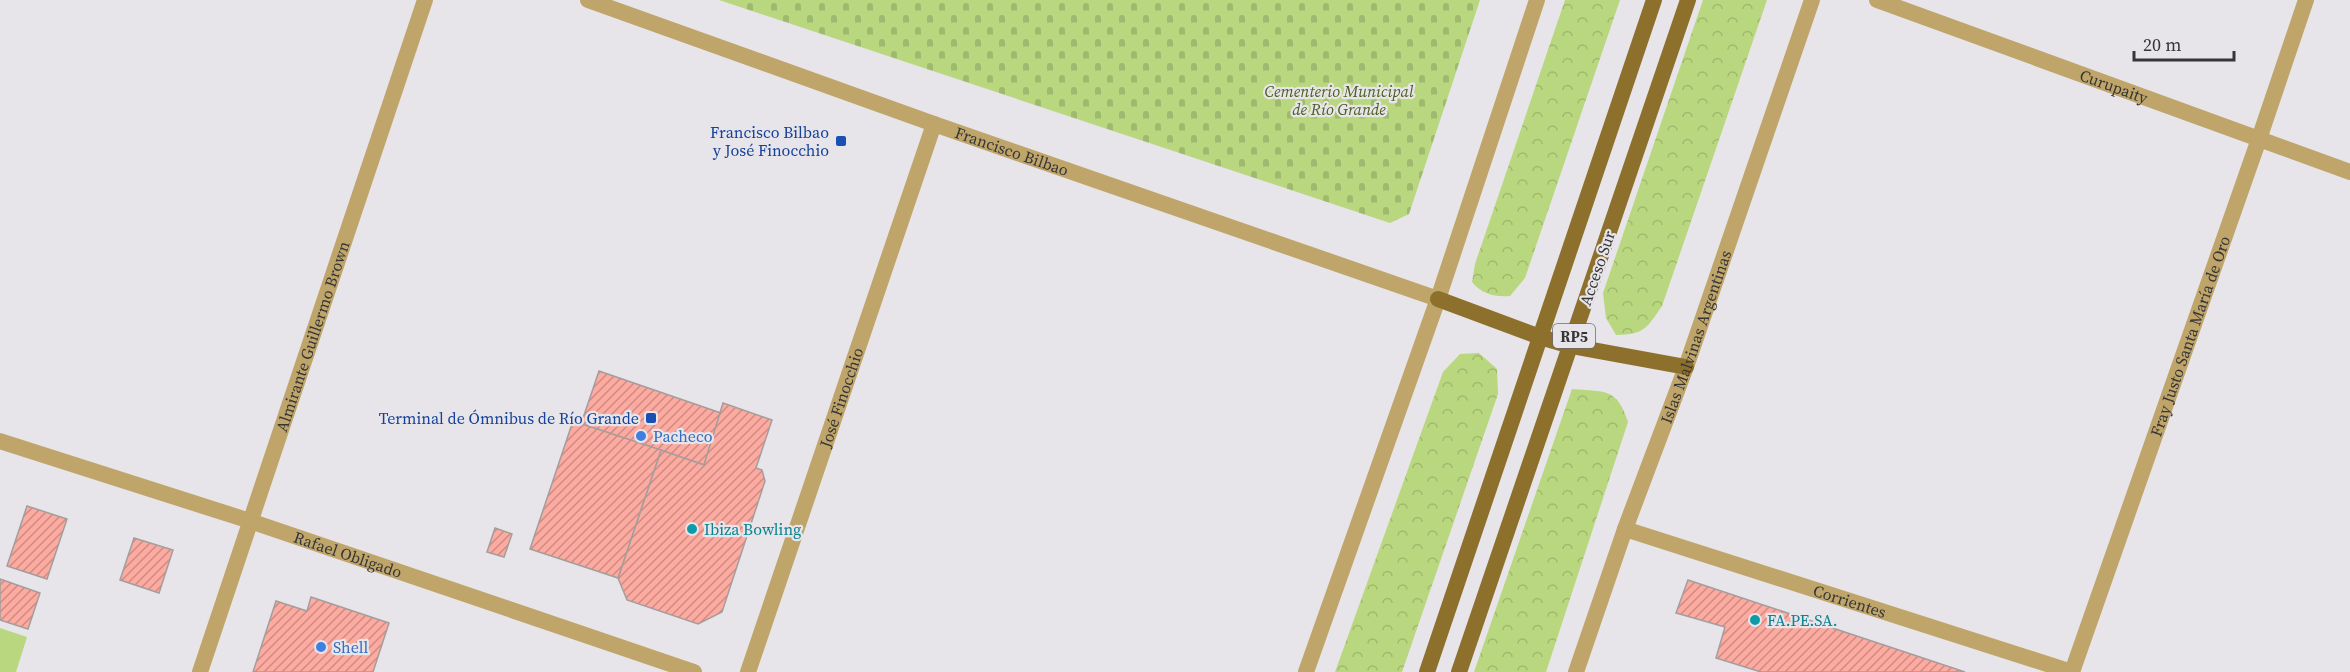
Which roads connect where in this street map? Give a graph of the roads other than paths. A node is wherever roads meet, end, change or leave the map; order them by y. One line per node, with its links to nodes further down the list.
1 (425, 0): 17 (street, Almirante Guillermo Brown)
2 (588, 0): 9 (street, Francisco Bilbao)
3 (1537, 0): 12 (street)
4 (1654, 0): 13 (main road, Acceso Sur / RP5)
5 (1688, 0): 14 (main road, Acceso Sur / RP5)
6 (1812, 0): 15 (street, Islas Malvinas Argentinas)
7 (1877, 0): 10 (street, Curupaity)
8 (2306, 0): 10 (street, Fray Justo Santa María de Oro)
9 (934, 124): 12 (street, Francisco Bilbao); 21 (street, José Finocchio)
10 (2259, 139): 11 (street, Curupaity); 26 (street, Fray Justo Santa María de Oro)
11 (2350, 172)
12 (1438, 299): 13 (main road); 22 (street)
13 (1540, 337): 14 (main road); 23 (main road, Acceso Sur / RP5)
14 (1570, 346): 15 (main road); 24 (main road, Acceso Sur / RP5)
15 (1686, 367): 18 (street, Islas Malvinas Argentinas)
16 (0, 441): 17 (street, Rafael Obligado)
17 (250, 521): 19 (street, Almirante Guillermo Brown); 20 (street, Rafael Obligado)
18 (1625, 530): 25 (street, Islas Malvinas Argentinas); 26 (street, Corrientes)
19 (200, 672)
20 (694, 672)
21 (748, 672)
22 (1306, 672)
23 (1427, 672)
24 (1459, 672)
25 (1576, 672)
26 (2072, 672)

